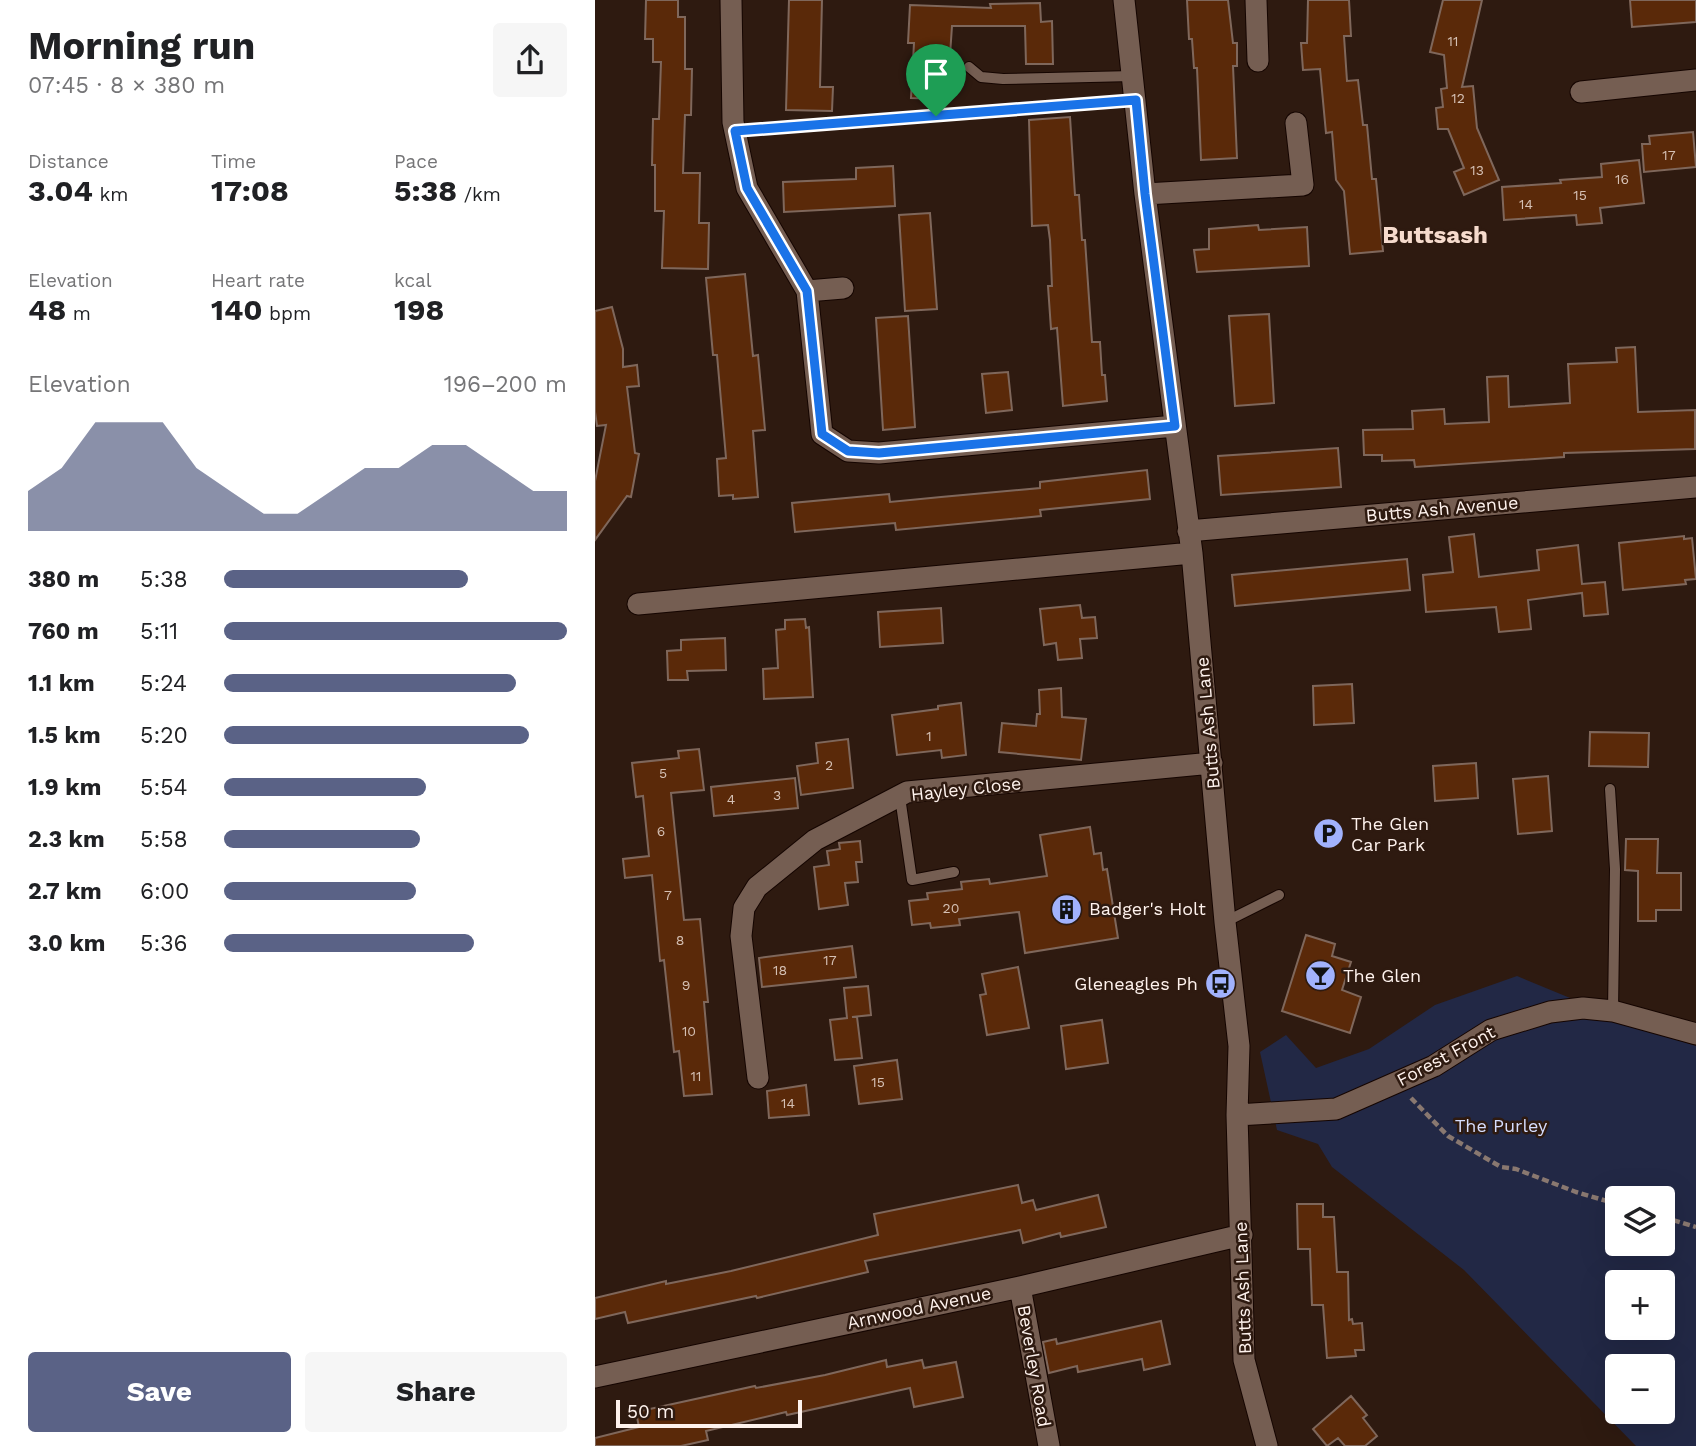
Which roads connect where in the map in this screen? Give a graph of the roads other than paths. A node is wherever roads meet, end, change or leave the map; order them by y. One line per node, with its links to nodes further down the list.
1 (731, 0): 12 (street)
2 (1124, 0): 6 (street, Butts Ash Lane)
3 (1256, 0): 4 (street)
4 (1258, 61)
5 (969, 67): 6 (lane)
6 (1133, 76): 10 (street, Butts Ash Lane)
7 (1696, 80): 8 (street)
8 (1581, 92)
9 (1296, 123): 10 (street)
10 (1145, 194): 13 (street, Butts Ash Lane)
11 (843, 288): 12 (street)
12 (807, 291): 13 (street)
13 (1175, 426): 15 (street, Butts Ash Lane)
14 (1696, 487): 15 (street, Butts Ash Avenue)
15 (1188, 531): 16 (street, Butts Ash Lane)
16 (1192, 553): 17 (street); 18 (street, Butts Ash Lane)
17 (638, 604)
18 (1212, 763): 20 (street, Hayley Close); 23 (street, Butts Ash Lane)
19 (1610, 789): 24 (lane)
20 (899, 797): 21 (lane); 26 (street, Hayley Close)
21 (954, 872)
22 (1279, 895): 23 (lane)
23 (1225, 922): 27 (street, Butts Ash Lane)
24 (1613, 1011): 25 (street, Forest Front); 27 (street, Forest Front)
25 (1696, 1034)
26 (758, 1079)
27 (1237, 1115): 28 (street, Butts Ash Lane)
28 (1242, 1235): 29 (street, Arnwood Avenue); 32 (street, Butts Ash Lane)
29 (1020, 1287): 30 (street, Arnwood Avenue); 31 (street, Beverley Road)
30 (595, 1377)
31 (1049, 1446)
32 (1267, 1446)

